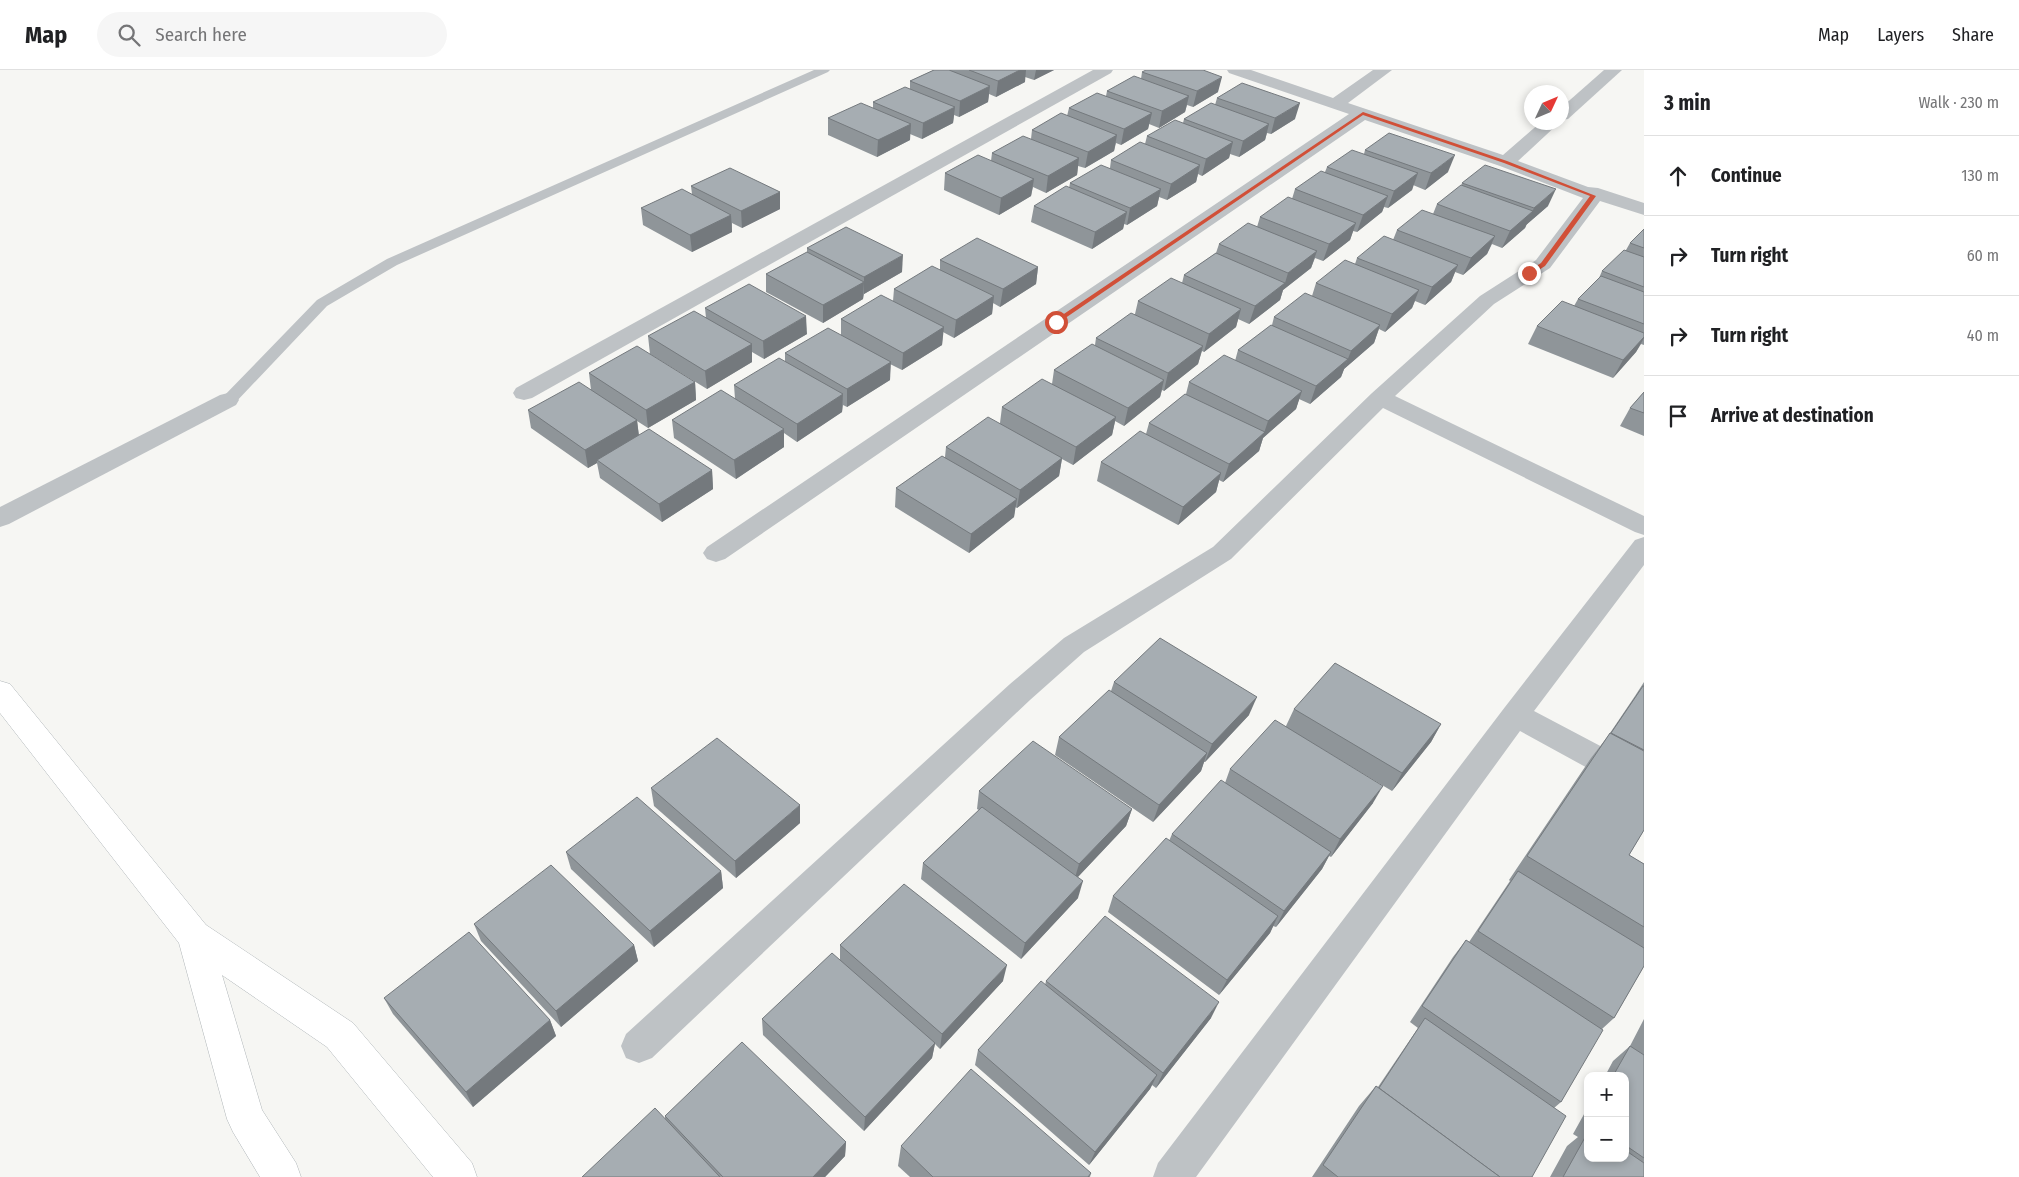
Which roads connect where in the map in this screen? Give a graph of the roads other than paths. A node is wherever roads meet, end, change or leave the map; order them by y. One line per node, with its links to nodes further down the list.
1 (824, 70): 15 (lane)
2 (1105, 70): 13 (street)
3 (1235, 70): 6 (street)
4 (1384, 70): 6 (street)
5 (1614, 70): 7 (street)
6 (1335, 104): 8 (street)
7 (1569, 109)
8 (1363, 113): 10 (street); 19 (street)
9 (1543, 130): 10 (street)
10 (1506, 162): 11 (street)
11 (1594, 196): 12 (street); 14 (street)
12 (1644, 209)
13 (524, 393)
14 (1380, 398): 17 (street); 24 (street)
15 (228, 400): 16 (street)
16 (0, 518)
17 (1644, 526)
18 (1644, 546): 21 (street)
19 (716, 553)
20 (0, 692): 23 (street)
21 (1515, 715): 22 (street); 27 (street)
22 (1644, 784)
23 (194, 936): 25 (street); 26 (street)
24 (639, 1046)
25 (282, 1177)
26 (458, 1177)
27 (1172, 1177)

